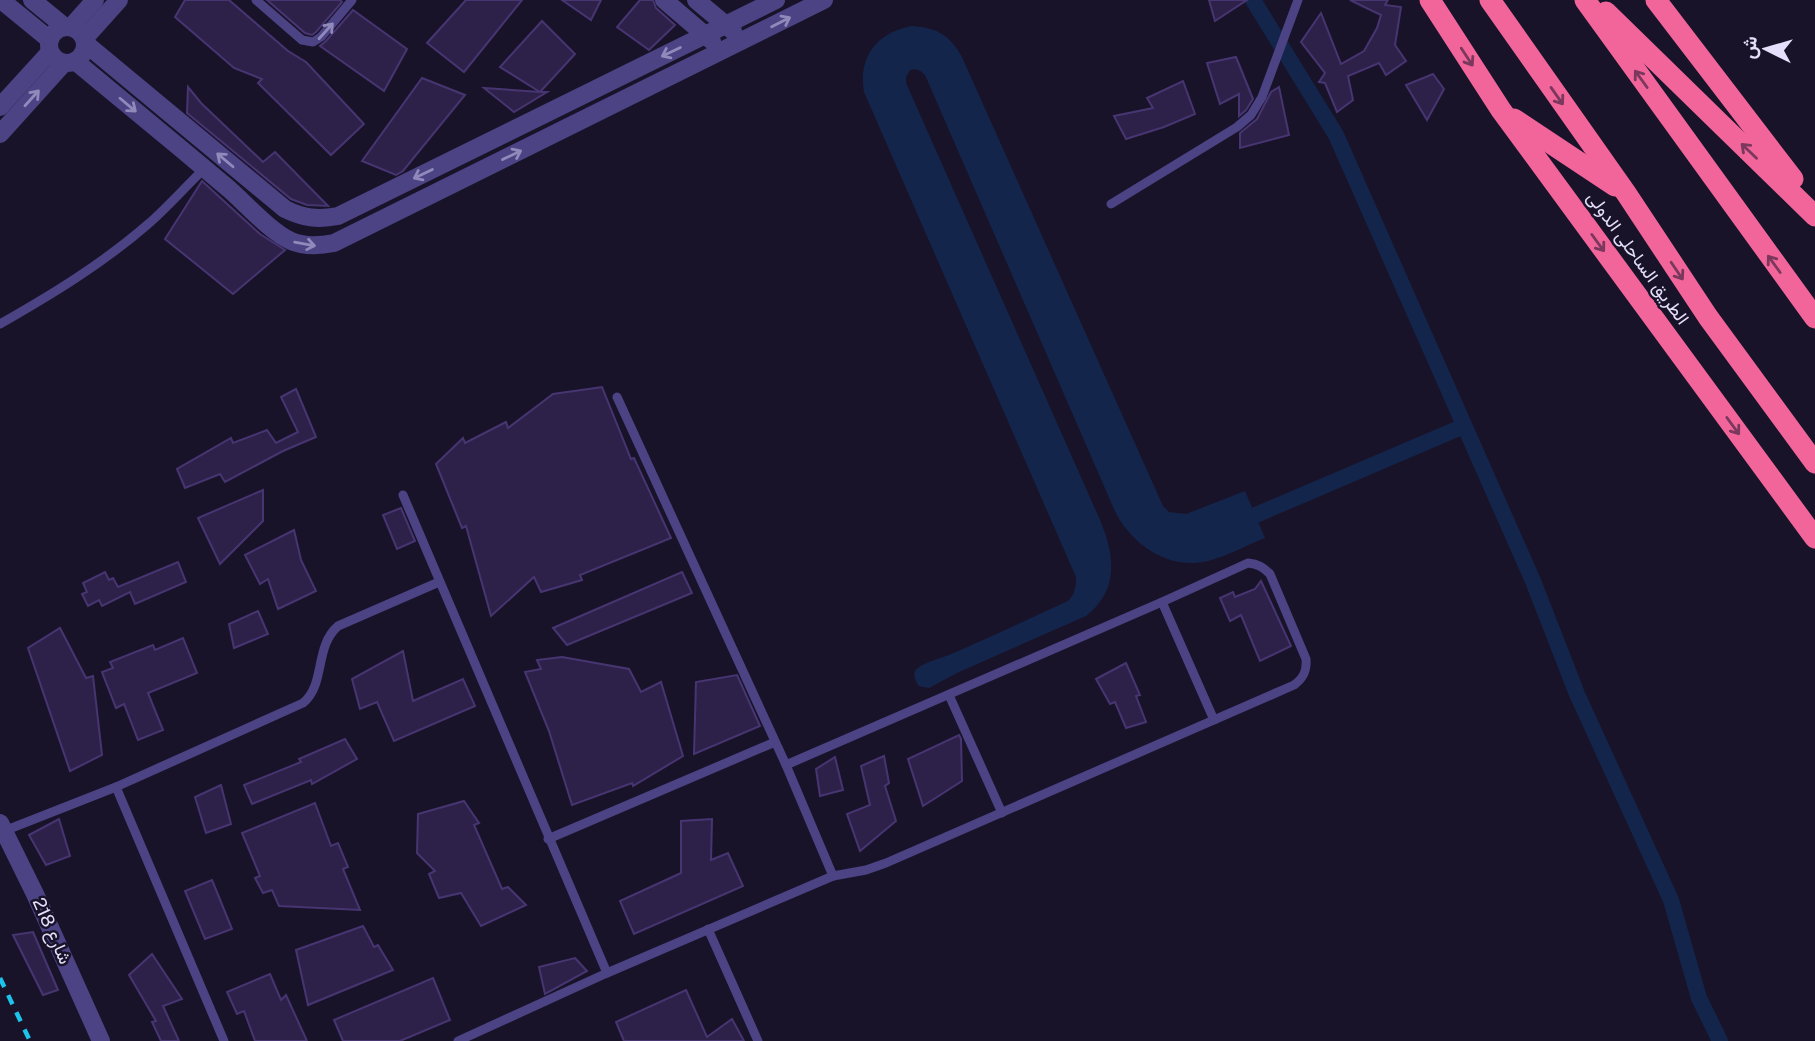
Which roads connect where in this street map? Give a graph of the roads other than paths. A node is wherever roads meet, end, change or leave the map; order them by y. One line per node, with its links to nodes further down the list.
1 (1, 0): 22 (street)
2 (32, 0): 18 (street)
3 (95, 0): 18 (street)
4 (119, 0): 18 (street)
5 (256, 0): 6 (lane, one-way to 6)
6 (352, 0)
7 (664, 0): 19 (street)
8 (696, 0): 17 (street)
9 (776, 0): 17 (street)
10 (824, 0): 20 (street, one-way to 10)
11 (1298, 0): 28 (lane)
12 (1430, 0): 24 (highway, الطريق الساحلى الدولى, one-way to 24)
13 (1490, 0): 27 (highway, الطريق الساحلى الدولى, one-way to 27)
14 (1585, 0): 31 (highway, one-way to 14)
15 (1593, 0): 30 (highway, one-way to 15)
16 (1656, 0): 29 (highway)
17 (725, 25): 19 (street); 20 (street)
18 (76, 34): 19 (street, one-way to 18); 22 (street); 22 (street)
19 (705, 36): 21 (street)
20 (744, 40): 21 (street)
21 (723, 51): 26 (street, one-way to 21)
22 (60, 54): 23 (street); 25 (street, one-way to 22); 26 (street, one-way to 26)
23 (3, 97)
24 (1501, 110): 27 (highway); 36 (highway, الطريق الساحلى الدولى, one-way to 36)
25 (0, 134)
26 (204, 169): 32 (lane)
27 (1626, 193): 34 (highway, الطريق الساحلى الدولى, one-way to 34)
28 (1111, 204)
29 (1815, 209)
30 (1815, 216)
31 (1815, 318)
32 (0, 324)
33 (617, 397): 41 (lane)
34 (1813, 460)
35 (403, 495): 37 (lane)
36 (1815, 538)
37 (439, 582): 43 (lane); 46 (lane)
38 (1163, 603): 39 (lane); 40 (lane); 40 (lane)
39 (949, 695): 42 (lane); 44 (lane)
40 (1214, 720): 44 (lane)
41 (775, 742): 42 (lane); 46 (lane)
42 (786, 765): 47 (lane)
43 (116, 787): 45 (lane); 52 (lane)
44 (1002, 813): 47 (lane)
45 (2, 827): 51 (street, شارع 218)
46 (548, 839): 49 (lane)
47 (833, 876): 48 (lane)
48 (708, 929): 49 (lane); 53 (lane)
49 (607, 973): 50 (lane)
50 (462, 1040)
51 (101, 1041)
52 (224, 1041)
53 (758, 1041)

